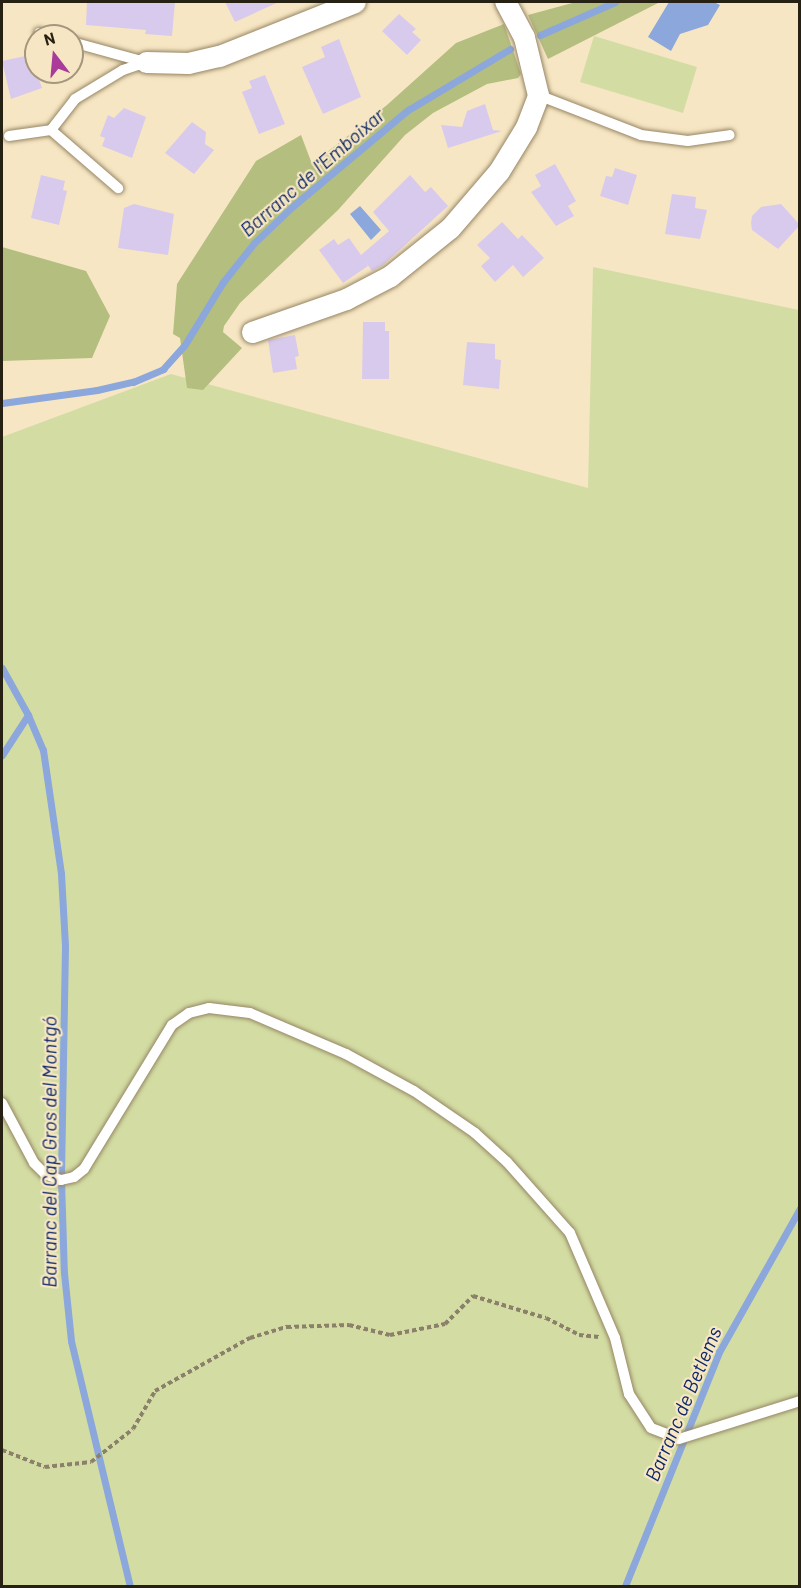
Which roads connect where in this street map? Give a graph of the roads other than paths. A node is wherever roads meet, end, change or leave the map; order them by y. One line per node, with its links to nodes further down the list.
1 (355, 2): 4 (street)
2 (510, 8): 5 (street)
3 (84, 45): 4 (lane)
4 (146, 62): 6 (lane)
5 (538, 95): 7 (lane); 10 (street)
6 (51, 130): 8 (lane); 9 (lane)
7 (730, 135)
8 (9, 136)
9 (118, 188)
10 (252, 332)
11 (2, 1103): 12 (lane)
12 (800, 1401)

